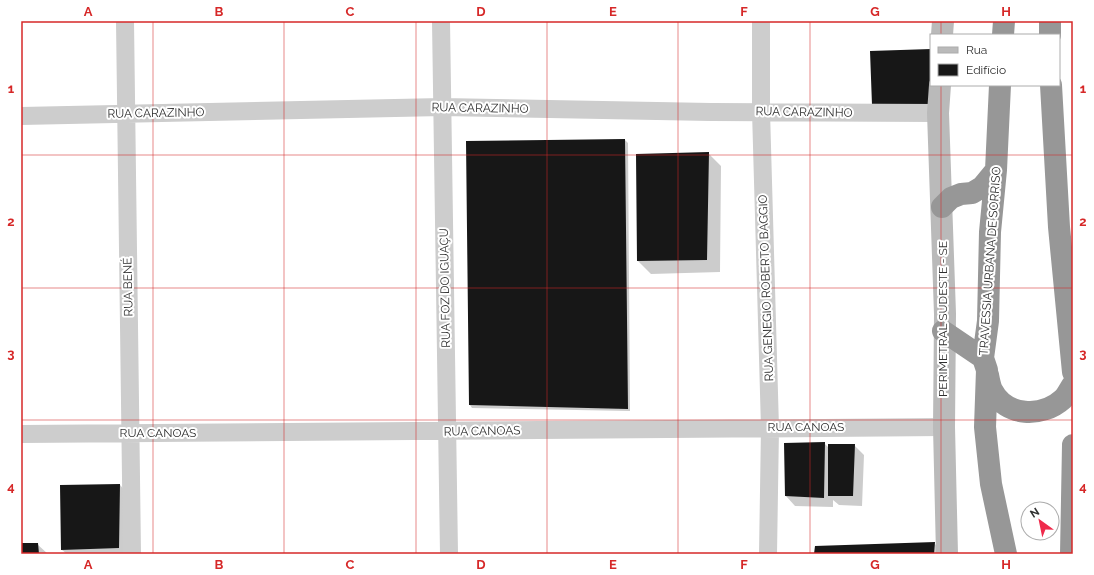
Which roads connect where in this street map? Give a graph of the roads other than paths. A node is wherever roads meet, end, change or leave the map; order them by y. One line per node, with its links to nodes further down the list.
1 (125, 21): 16 (street, RUA BENÉ)
2 (441, 21): 13 (street, RUA FOZ DO IGUAÇU)
3 (761, 21): 14 (street, RUA GENEGIO ROBERTO BAGGIO)
4 (943, 21): 7 (street)
5 (1004, 21): 8 (highway)
6 (1050, 21): 9 (highway)
7 (942, 34)
8 (1003, 34)
9 (1050, 34)
10 (940, 86): 15 (street, PERIMETRAL SUDESTE - SE)
11 (1000, 86): 18 (highway, TRAVESSIA URBANA DE SORRISO)
12 (1051, 86): 22 (highway)
13 (442, 107): 14 (street, RUA CARAZINHO); 16 (street, RUA CARAZINHO); 26 (street, RUA FOZ DO IGUAÇU)
14 (761, 111): 15 (street, RUA CARAZINHO); 25 (street, RUA GENEGIO ROBERTO BAGGIO)
15 (938, 113): 19 (street, PERIMETRAL SUDESTE - SE)
16 (126, 114): 17 (street, RUA CARAZINHO); 27 (street, RUA BENÉ)
17 (21, 116)
18 (996, 170): 19 (highway); 21 (highway, TRAVESSIA URBANA DE SORRISO)
19 (942, 208): 20 (street, PERIMETRAL SUDESTE - SE)
20 (943, 331): 21 (highway); 24 (street, PERIMETRAL SUDESTE - SE)
21 (985, 364): 23 (highway); 34 (highway, TRAVESSIA URBANA DE SORRISO)
22 (1073, 372)
23 (1073, 384)
24 (944, 427): 25 (street, RUA CANOAS); 33 (street, PERIMETRAL SUDESTE - SE)
25 (770, 428): 26 (street, RUA CANOAS); 32 (street, RUA GENEGIO ROBERTO BAGGIO)
26 (447, 432): 27 (street, RUA CANOAS); 31 (street, RUA FOZ DO IGUAÇU)
27 (130, 433): 28 (street, RUA CANOAS); 30 (street, RUA BENÉ)
28 (21, 434)
29 (1073, 445): 35 (highway)
30 (132, 554)
31 (449, 554)
32 (768, 554)
33 (947, 554)
34 (1006, 554)
35 (1071, 554)

